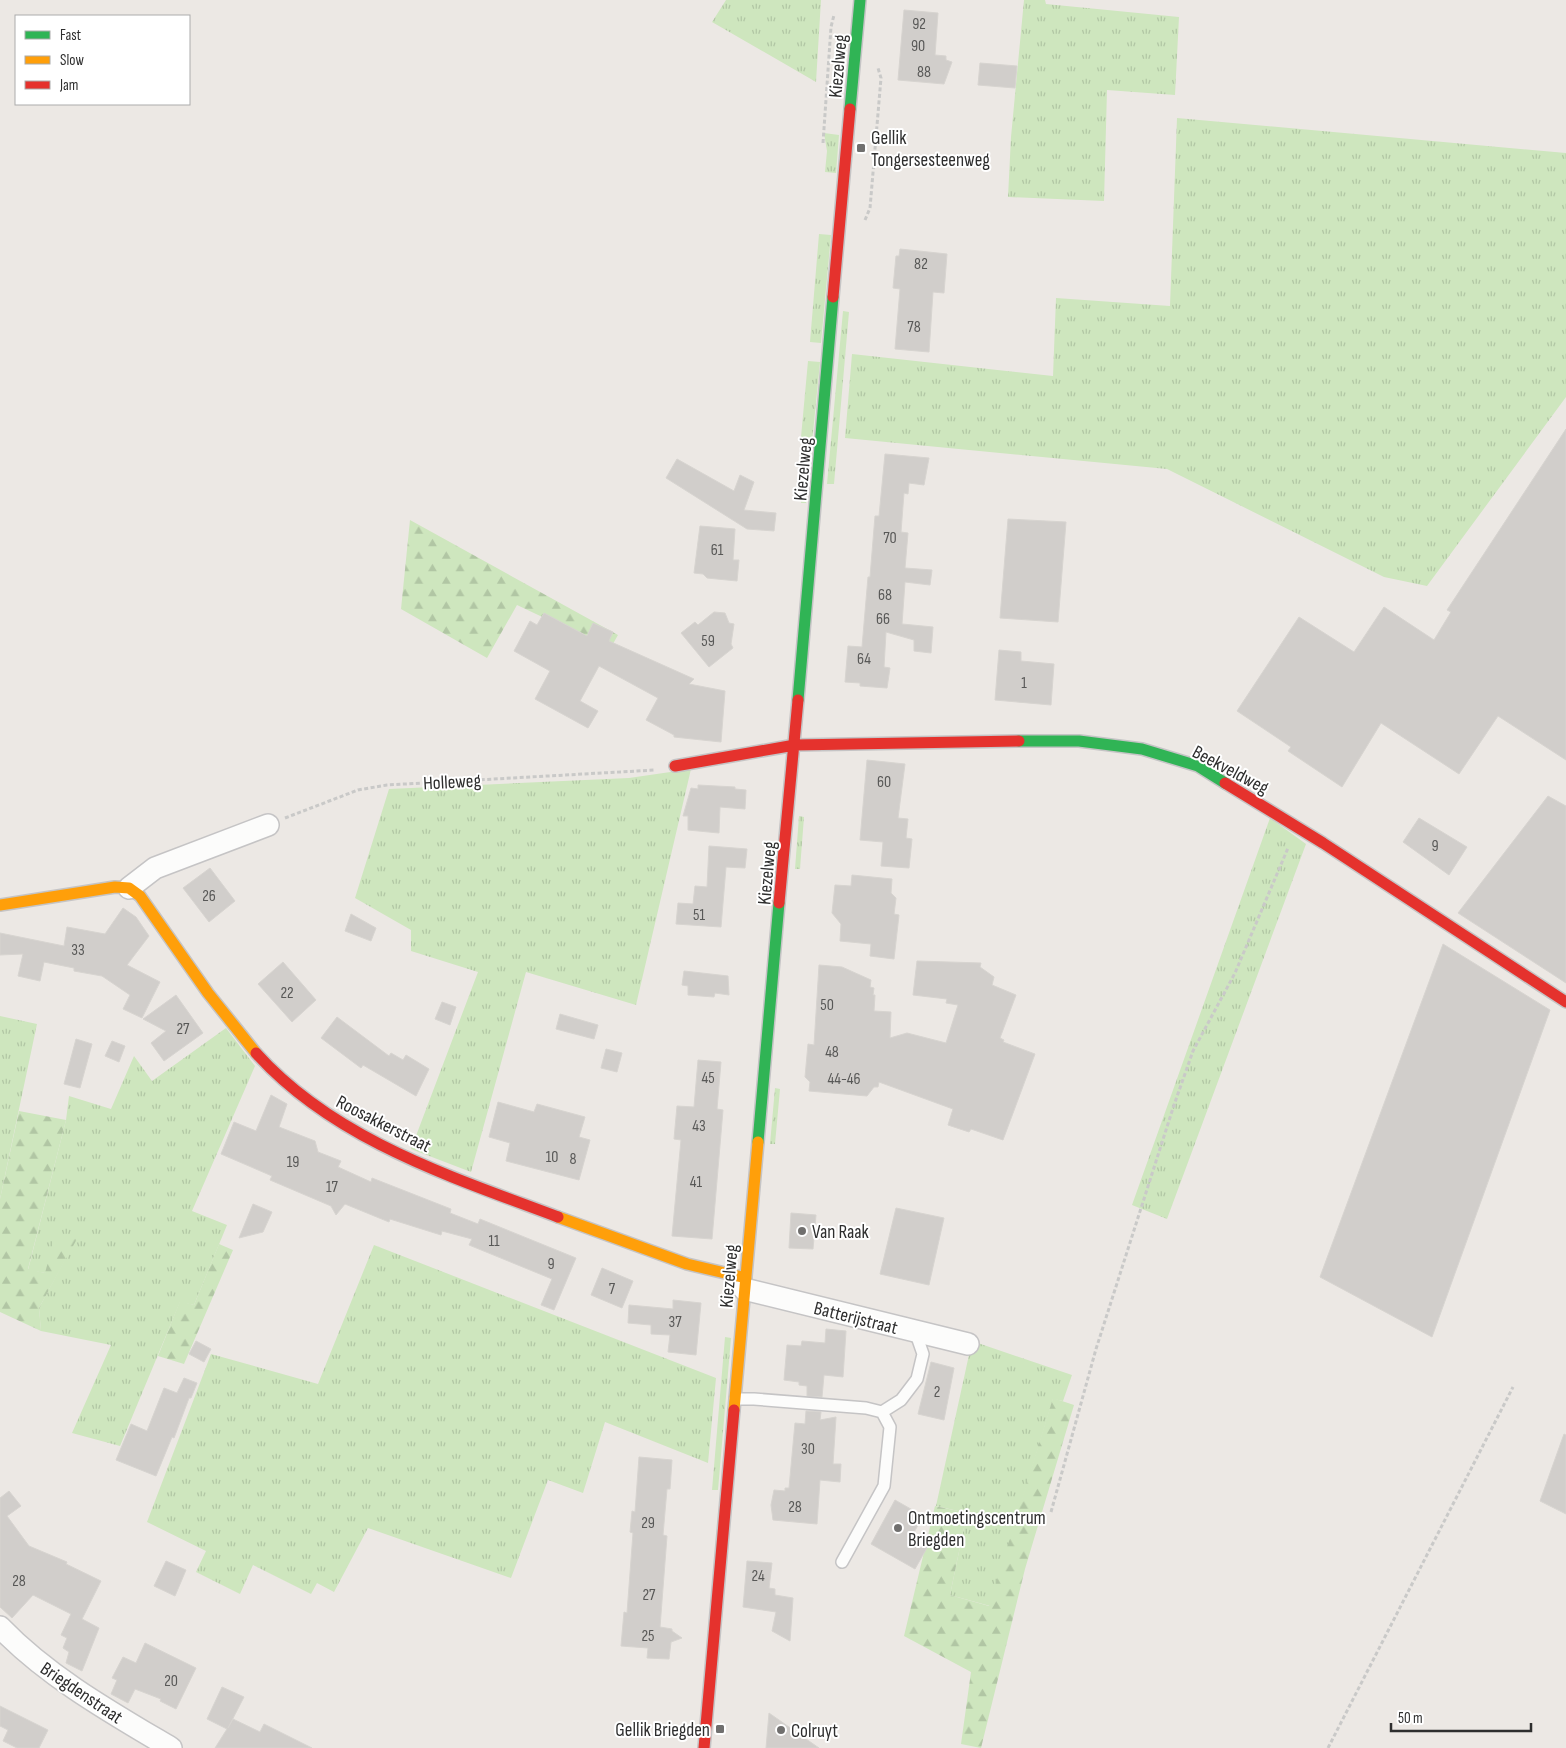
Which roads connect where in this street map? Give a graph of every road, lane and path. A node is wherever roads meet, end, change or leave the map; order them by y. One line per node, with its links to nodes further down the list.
1 (860, 0): 2 (street, Kiezelweg)
2 (795, 744): 3 (street); 5 (street, Beekveldweg); 9 (street, Kiezelweg)
3 (675, 766): 4 (path, Holleweg)
4 (268, 825): 6 (street)
5 (1298, 827): 8 (street, Beekveldweg); 15 (path)
6 (128, 888): 7 (street); 9 (street, Roosakkerstraat)
7 (0, 905)
8 (1566, 1002)
9 (745, 1284): 10 (street, Batterijstraat); 13 (street, Kiezelweg)
10 (915, 1331): 11 (street, Batterijstraat); 14 (lane)
11 (968, 1344)
12 (1512, 1386): 20 (path)
13 (735, 1399): 14 (lane); 19 (street, Kiezelweg)
14 (882, 1412): 16 (lane)
15 (1051, 1512)
16 (842, 1562)
17 (0, 1627): 18 (street, Briegdenstraat)
18 (171, 1748)
19 (704, 1748)
20 (1328, 1748)

